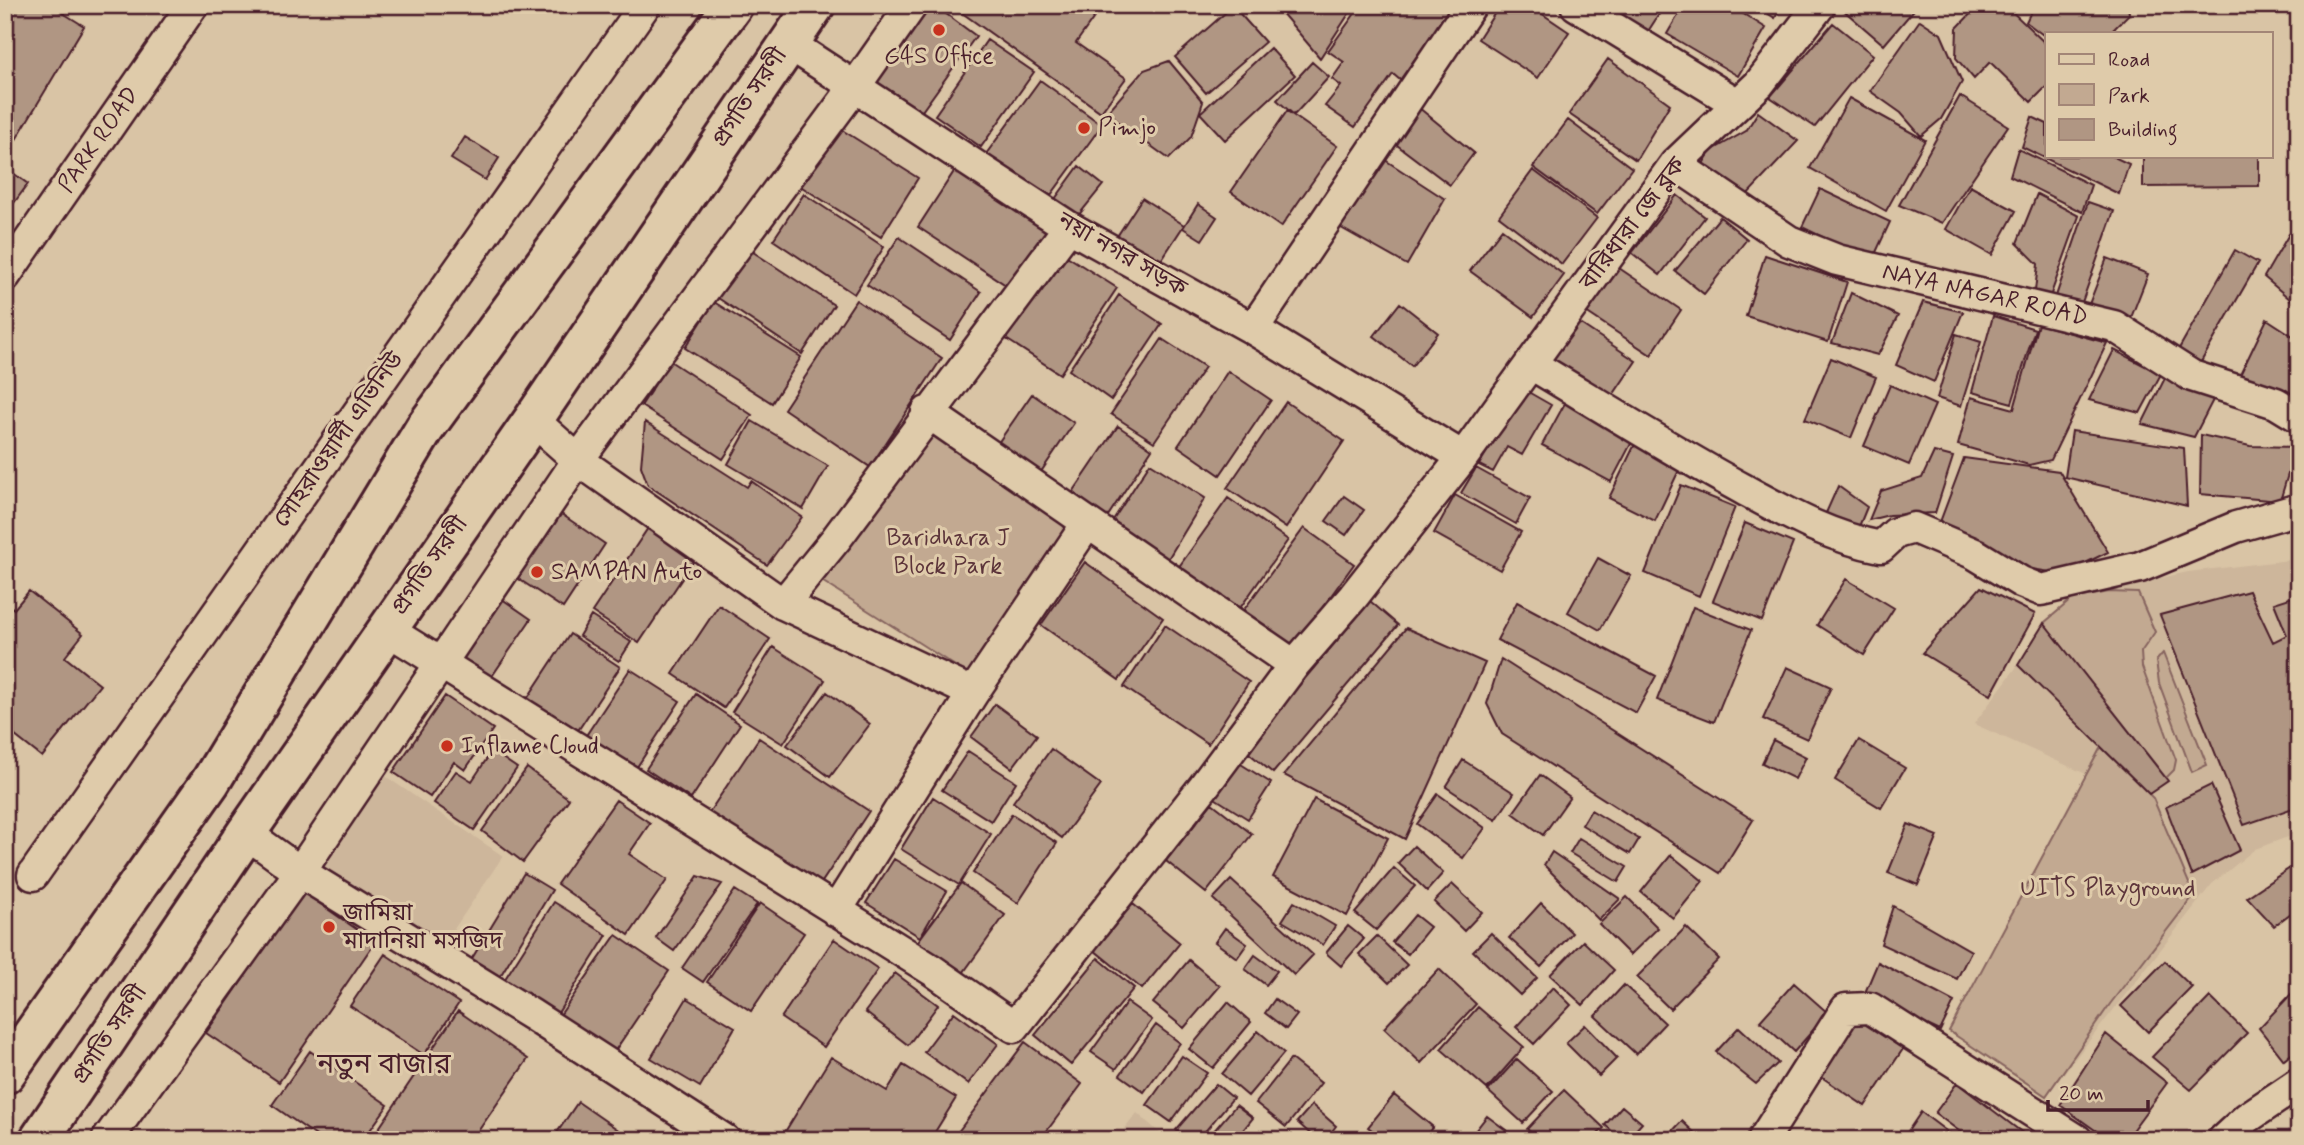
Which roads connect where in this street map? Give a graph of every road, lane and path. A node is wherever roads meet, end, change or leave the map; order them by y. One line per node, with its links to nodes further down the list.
1 (193, 5): 14 (street, PARK ROAD)
2 (645, 5): 31 (street, সোহরাওয়ার্দী এভিনিউ)
3 (733, 5): 33 (main road)
4 (815, 5): 9 (main road, প্রগতি সরণী)
5 (912, 5): 10 (street)
6 (1471, 5): 15 (street)
7 (1576, 5): 11 (street)
8 (1820, 5): 11 (street, বারিধারা জে ব্লক)
9 (788, 43): 10 (street, নয়া নগর সড়ক); 19 (main road, প্রগতি সরণী)
10 (856, 85): 13 (street, নয়া নগর সড়ক); 21 (street)
11 (1736, 103): 12 (street, বারিধারা জে ব্লক)
12 (1675, 164): 16 (street, বারিধারা জে ব্লক); 18 (street, NAYA NAGAR ROAD)
13 (1069, 226): 15 (street, নয়া নগর সড়ক); 17 (street)
14 (5, 276)
15 (1253, 329): 20 (street, নয়া নগর সড়ক)
16 (1531, 364): 20 (street, বারিধারা জে ব্লক); 22 (street)
17 (927, 412): 23 (street); 24 (street)
18 (2299, 418)
19 (533, 420): 21 (street); 25 (main road, প্রগতি সরণী)
20 (1463, 457): 27 (street, বারিধারা জে ব্লক)
21 (578, 460): 24 (street); 26 (street)
22 (2299, 509)
23 (1087, 524): 27 (street); 28 (street)
24 (783, 604): 28 (street)
25 (386, 629): 26 (street); 29 (main road, প্রগতি সরণী)
26 (438, 664): 30 (street); 32 (street)
27 (1294, 665): 32 (street, বারিধারা জে ব্লক)
28 (973, 692): 32 (street)
29 (246, 833): 30 (street); 35 (main road, প্রগতি সরণী)
30 (300, 872): 36 (street); 37 (street)
31 (33, 875)
32 (836, 911)
33 (5, 1074)
34 (2299, 1083): 40 (street)
35 (43, 1134)
36 (107, 1140)
37 (725, 1140)
38 (1763, 1140): 39 (street)
39 (2077, 1140)
40 (2223, 1140)

